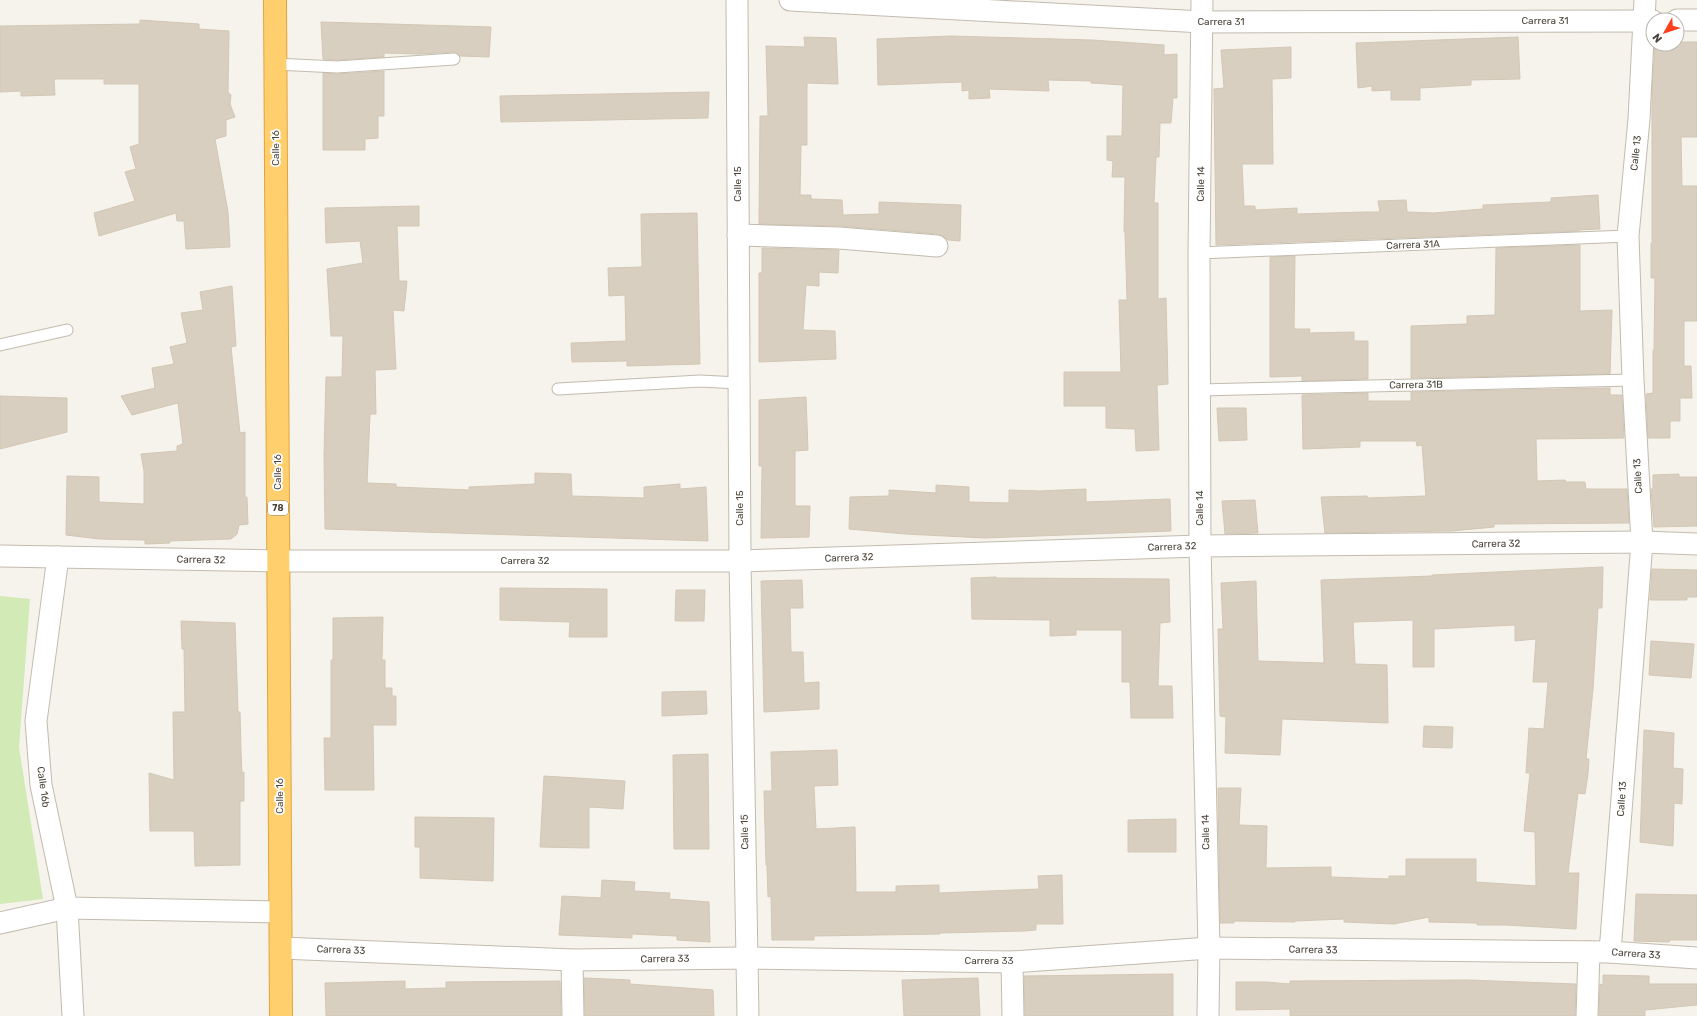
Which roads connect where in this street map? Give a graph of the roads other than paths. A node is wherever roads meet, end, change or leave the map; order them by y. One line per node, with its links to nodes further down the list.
1 (275, 0): 13 (highway, Calle 16 / 78)
2 (737, 0): 14 (street, Calle 15)
3 (790, 0): 10 (street, Carrera 31)
4 (1202, 0): 10 (street, Calle 14)
5 (1645, 0): 6 (street, Calle 13)
6 (1647, 12)
7 (1685, 20): 8 (street)
8 (1697, 20)
9 (1645, 21): 10 (street, Carrera 31)
10 (1203, 22): 17 (street, Calle 14)
11 (1646, 52): 15 (street, Calle 13)
12 (454, 59): 13 (lane)
13 (275, 64): 30 (highway, Calle 16 / 78)
14 (738, 235): 16 (street); 21 (street, Calle 15)
15 (1628, 236): 17 (lane, Carrera 31A); 20 (street, Calle 13)
16 (937, 246)
17 (1199, 253): 23 (street, Calle 14)
18 (67, 330): 19 (lane)
19 (0, 345)
20 (1632, 380): 23 (lane, Carrera 31B); 24 (street, Calle 13)
21 (739, 384): 22 (lane); 29 (street, Calle 15)
22 (558, 389)
23 (1200, 390): 26 (street, Calle 14)
24 (1642, 542): 25 (street, Carrera 32); 26 (street, Carrera 32); 37 (street, Calle 13)
25 (1697, 544)
26 (1200, 546): 29 (street, Carrera 32); 35 (street, Calle 14)
27 (0, 556): 28 (street, Carrera 32)
28 (58, 557): 30 (street, Carrera 32); 31 (street, Calle 16b)
29 (740, 561): 30 (street, Carrera 32); 38 (street, Calle 15)
30 (278, 562): 32 (highway, Calle 16 / 78)
31 (67, 908): 32 (street); 33 (street); 42 (street, Calle 16b)
32 (280, 912): 34 (highway, Calle 16 / 78)
33 (0, 923)
34 (281, 948): 40 (street, Carrera 33); 43 (highway, Calle 16 / 78)
35 (1209, 948): 36 (street, Carrera 33); 41 (street, Carrera 33); 47 (street, Calle 14)
36 (1589, 952): 37 (street, Carrera 33); 48 (street)
37 (1610, 952): 39 (street, Carrera 33)
38 (747, 958): 40 (street, Carrera 33); 41 (street, Carrera 33); 45 (street, Calle 15)
39 (1697, 958)
40 (572, 960): 44 (street)
41 (1012, 962): 46 (street)
42 (72, 1016)
43 (281, 1016)
44 (572, 1016)
45 (748, 1016)
46 (1013, 1016)
47 (1208, 1016)
48 (1587, 1016)

